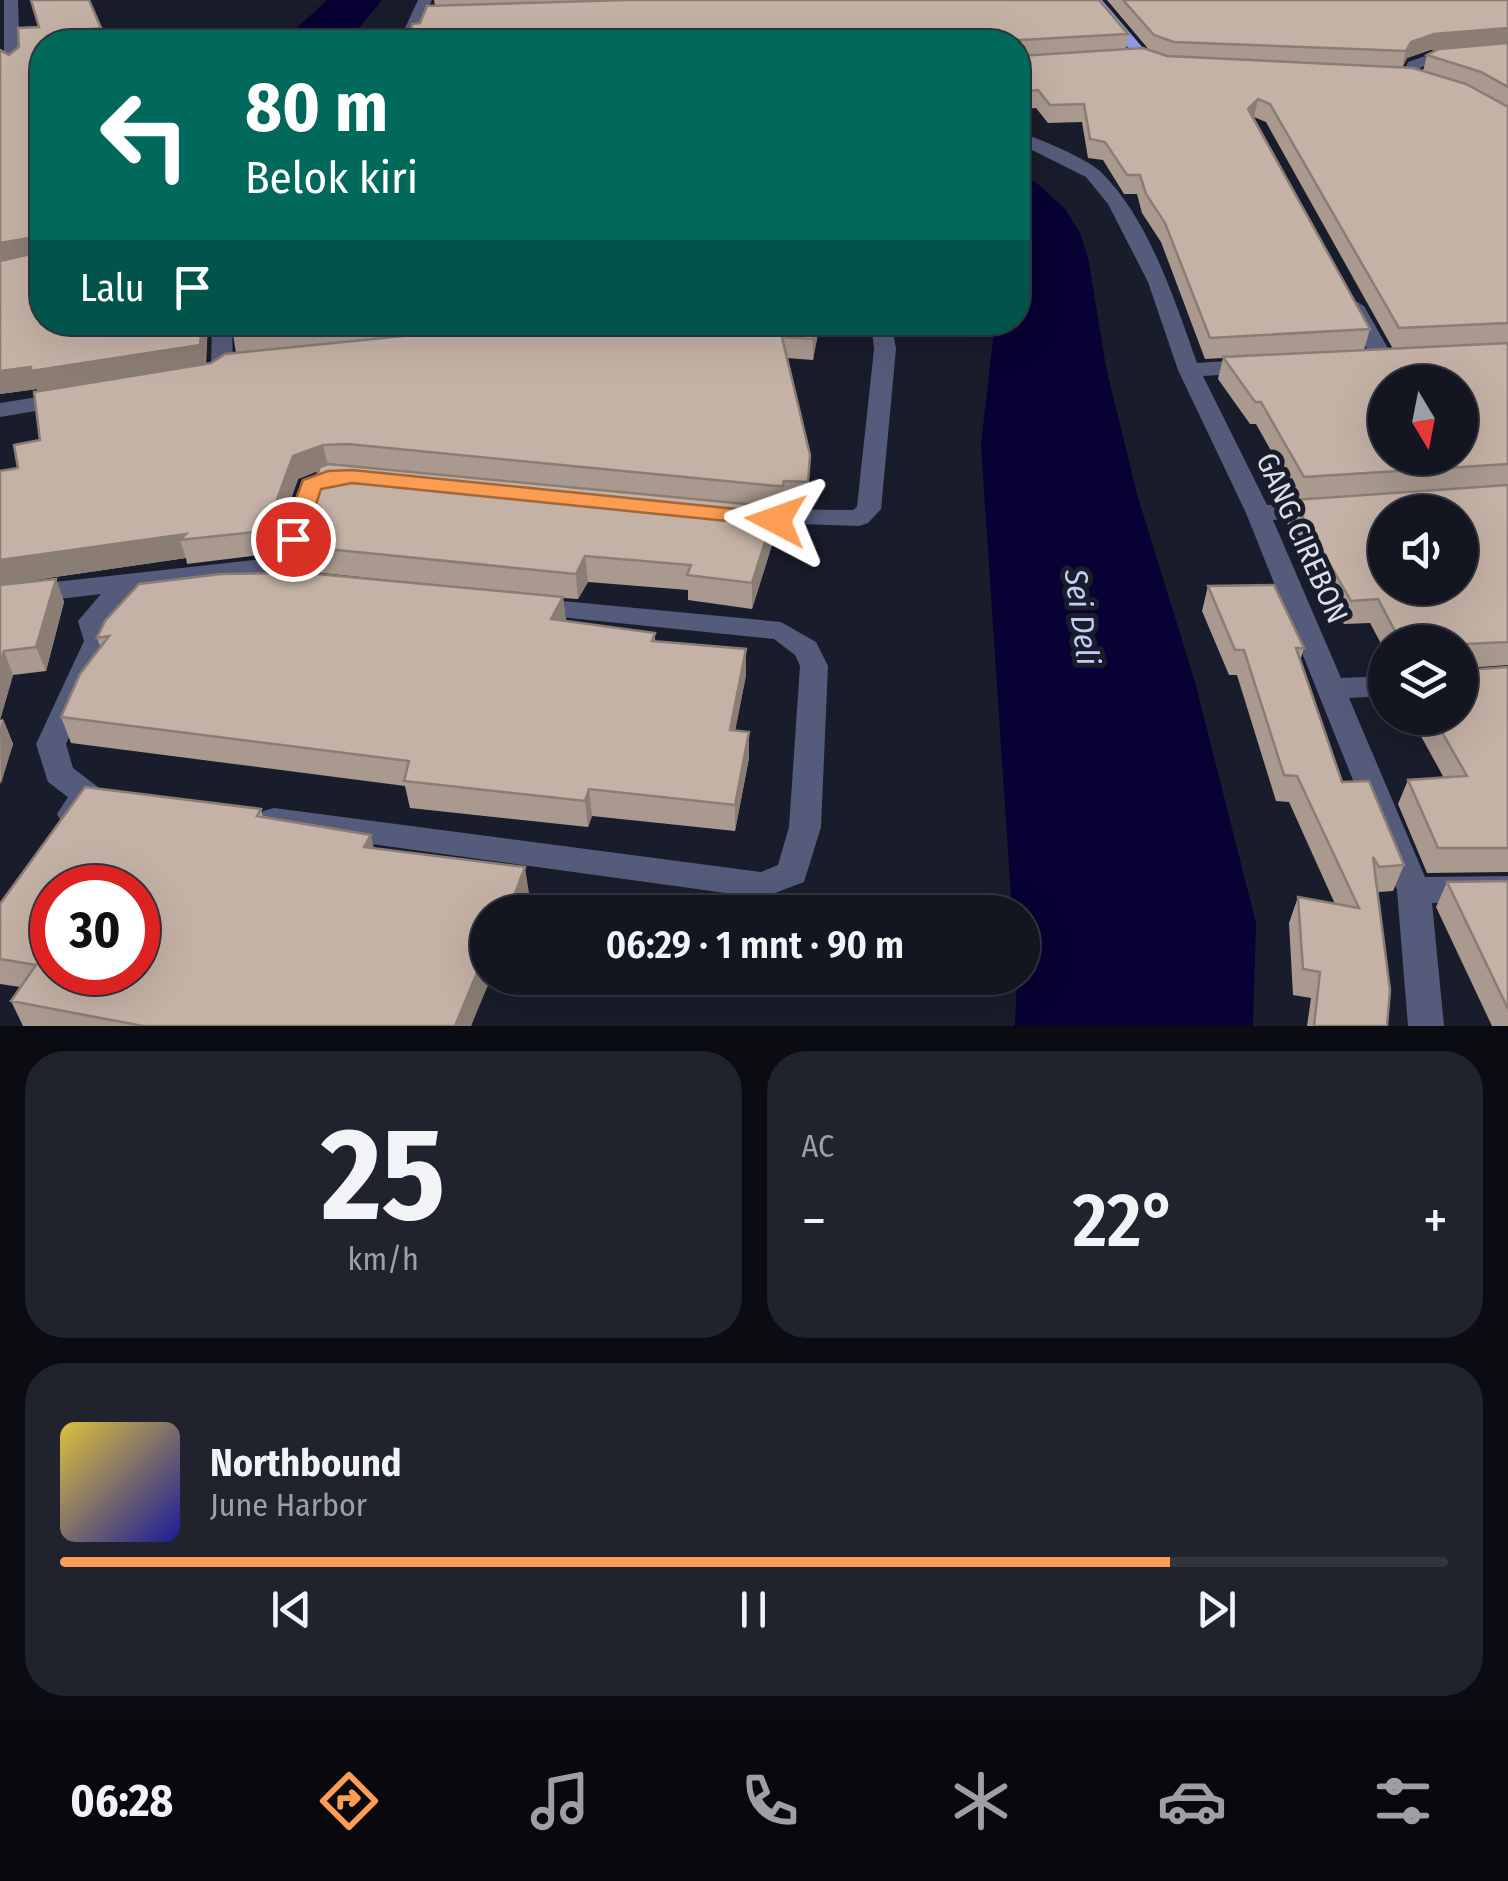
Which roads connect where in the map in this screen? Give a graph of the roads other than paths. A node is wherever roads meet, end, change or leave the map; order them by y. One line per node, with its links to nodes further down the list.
1 (11, 0): 9 (street)
2 (1095, 0): 7 (main road)
3 (423, 8): 4 (street); 5 (street)
4 (440, 15)
5 (406, 30)
6 (1508, 52): 11 (street)
7 (1144, 58): 8 (street); 10 (main road)
8 (1126, 60)
9 (12, 64)
10 (1181, 68)
11 (1410, 78)
12 (1030, 142): 18 (street, GANG CIREBON)
13 (1347, 292): 16 (street)
14 (225, 335): 19 (street)
15 (883, 335): 25 (street)
16 (1382, 359)
17 (1286, 364): 18 (street)
18 (1189, 370): 24 (street, GANG CIREBON)
19 (183, 381)
20 (91, 396): 21 (street)
21 (0, 410)
22 (371, 478): 27 (street)
23 (1354, 507): 24 (street)
24 (1258, 513): 30 (street, GANG CIREBON)
25 (717, 515)
26 (296, 585): 31 (street)
27 (0, 597)
28 (508, 604): 33 (street)
29 (1368, 687): 30 (street)
30 (1332, 689): 36 (street, GANG CIREBON)
31 (87, 794): 32 (street); 34 (street)
32 (126, 800)
33 (241, 815)
34 (54, 840)
35 (1508, 888): 36 (street)
36 (1414, 890): 37 (street, GANG CIREBON)
37 (1426, 1026)

